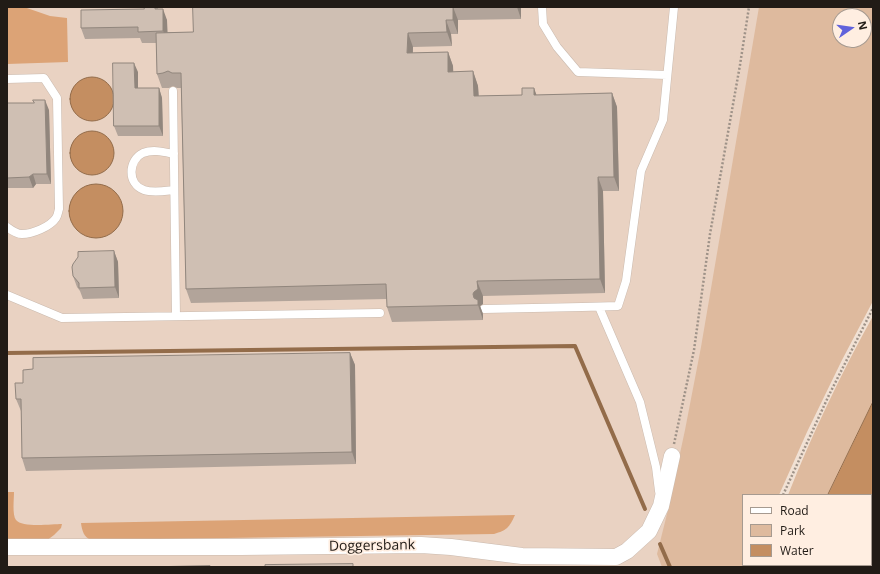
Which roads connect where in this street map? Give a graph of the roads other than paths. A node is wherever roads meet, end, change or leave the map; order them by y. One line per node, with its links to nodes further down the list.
1 (542, 7): 3 (lane)
2 (674, 7): 3 (lane)
3 (667, 75): 10 (lane)
4 (7, 79): 8 (lane)
5 (173, 91): 6 (lane)
6 (174, 154): 7 (lane); 7 (lane)
7 (174, 190): 13 (lane)
8 (7, 227)
9 (7, 295): 13 (lane)
10 (599, 307): 11 (lane); 15 (lane)
11 (484, 309)
12 (380, 313): 13 (lane)
13 (176, 316)
14 (672, 456): 15 (street, Doggersbank)
15 (661, 506): 17 (street, Doggersbank)
16 (7, 547): 17 (street, Doggersbank)
17 (522, 561)

